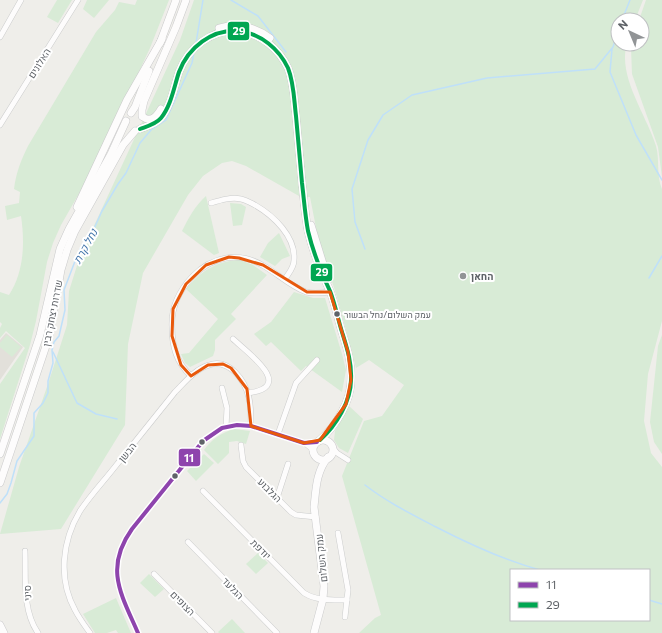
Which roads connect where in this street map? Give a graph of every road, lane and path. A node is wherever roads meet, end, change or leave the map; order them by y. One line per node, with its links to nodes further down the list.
1 (22, 0): 5 (street)
2 (78, 0): 10 (street, האלונים)
3 (176, 0): 6 (street)
4 (186, 0): 8 (street)
5 (0, 37)
6 (162, 39): 7 (street); 13 (street)
7 (131, 113): 8 (street); 9 (street)
8 (143, 117): 11 (street); 15 (street)
9 (126, 121): 11 (street); 13 (street, שדרות יצחק רבין)
10 (0, 125)
11 (138, 130): 15 (street); 34 (street, שדרות יצחק רבין)
12 (211, 203): 14 (street)
13 (64, 238): 29 (street, שדרות יצחק רבין)
14 (285, 279): 15 (street); 18 (street)
15 (330, 292): 22 (street)
16 (233, 339): 20 (street)
17 (317, 360): 24 (street)
18 (191, 376): 20 (street, הבשן); 48 (street, הבשן)
19 (222, 388): 23 (street)
20 (248, 393): 21 (street, הבשן)
21 (251, 426): 23 (street); 24 (street)
22 (332, 426): 25 (street); 28 (street)
23 (226, 427): 49 (street)
24 (278, 434): 26 (street)
25 (318, 441): 26 (street); 28 (street); 30 (street)
26 (304, 442): 30 (street)
27 (241, 445): 36 (street, הגלבוע)
28 (330, 445): 31 (street); 31 (street)
29 (0, 454)
30 (314, 454): 31 (street); 33 (street, עמק השלום)
31 (329, 456): 33 (street, עמק השלום)
32 (288, 464): 36 (street)
33 (317, 481): 37 (street, עמק השלום)
34 (0, 483)
35 (203, 491): 42 (street, יודפת)
36 (277, 498): 37 (street, הגלבוע)
37 (316, 517): 42 (street, עמק השלום)
38 (338, 533): 43 (street)
39 (188, 542): 51 (street, הגלעד)
40 (25, 551): 47 (street, סיני)
41 (154, 574): 50 (street, הצופים)
42 (323, 599): 43 (street, יודפת); 52 (street, עמק השלום)
43 (347, 600): 44 (street)
44 (345, 617)
45 (0, 624): 46 (street)
46 (4, 633)
47 (38, 633)
48 (90, 633)
49 (138, 633)
50 (212, 633)
51 (277, 633)
52 (314, 633)

